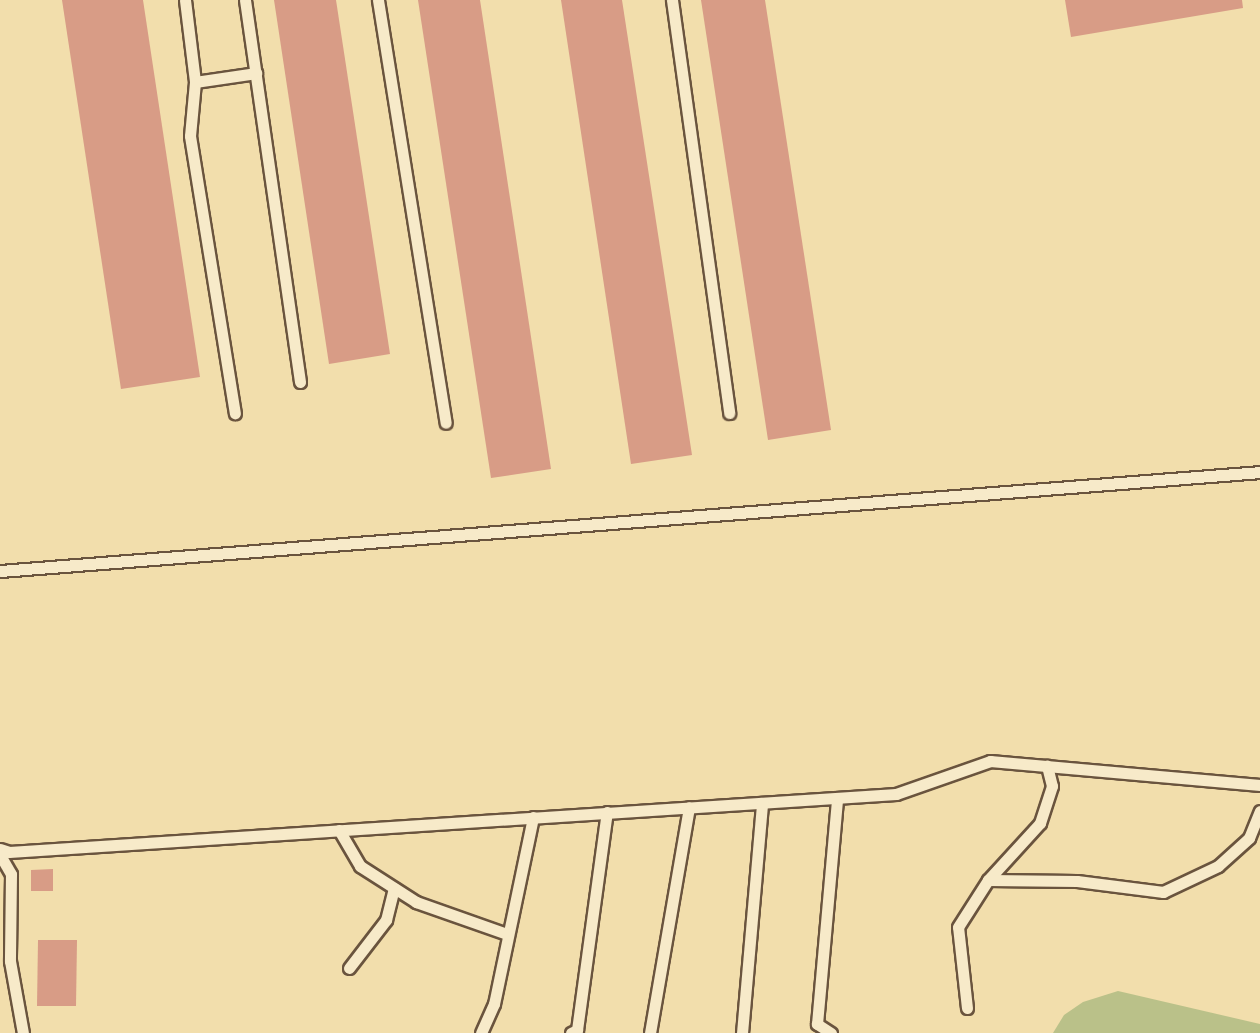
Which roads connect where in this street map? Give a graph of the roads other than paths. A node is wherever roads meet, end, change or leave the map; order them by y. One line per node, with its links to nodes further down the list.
1 (185, 0): 6 (lane)
2 (245, 0): 5 (lane)
3 (378, 0): 10 (lane)
4 (672, 0): 9 (lane)
5 (256, 73): 6 (lane); 7 (lane)
6 (195, 82): 8 (lane)
7 (300, 382)
8 (235, 413)
9 (729, 413)
10 (446, 423)
11 (1260, 472): 12 (lane)
12 (0, 571)
13 (1047, 766): 14 (lane); 15 (lane); 24 (lane)
14 (1260, 785)
15 (837, 798): 16 (lane); 34 (lane)
16 (762, 803): 17 (lane); 33 (lane)
17 (689, 807): 19 (lane); 32 (lane)
18 (1260, 811): 24 (lane)
19 (607, 812): 20 (lane); 31 (lane)
20 (533, 817): 21 (lane); 26 (lane)
21 (339, 830): 22 (lane); 25 (lane)
22 (0, 849)
23 (0, 855): 29 (lane)
24 (988, 880): 28 (lane)
25 (394, 888): 26 (lane); 27 (lane)
26 (507, 934): 30 (lane)
27 (349, 968)
28 (967, 1008)
29 (23, 1033)
30 (481, 1033)
31 (571, 1033)
32 (650, 1033)
33 (742, 1033)
34 (831, 1033)

